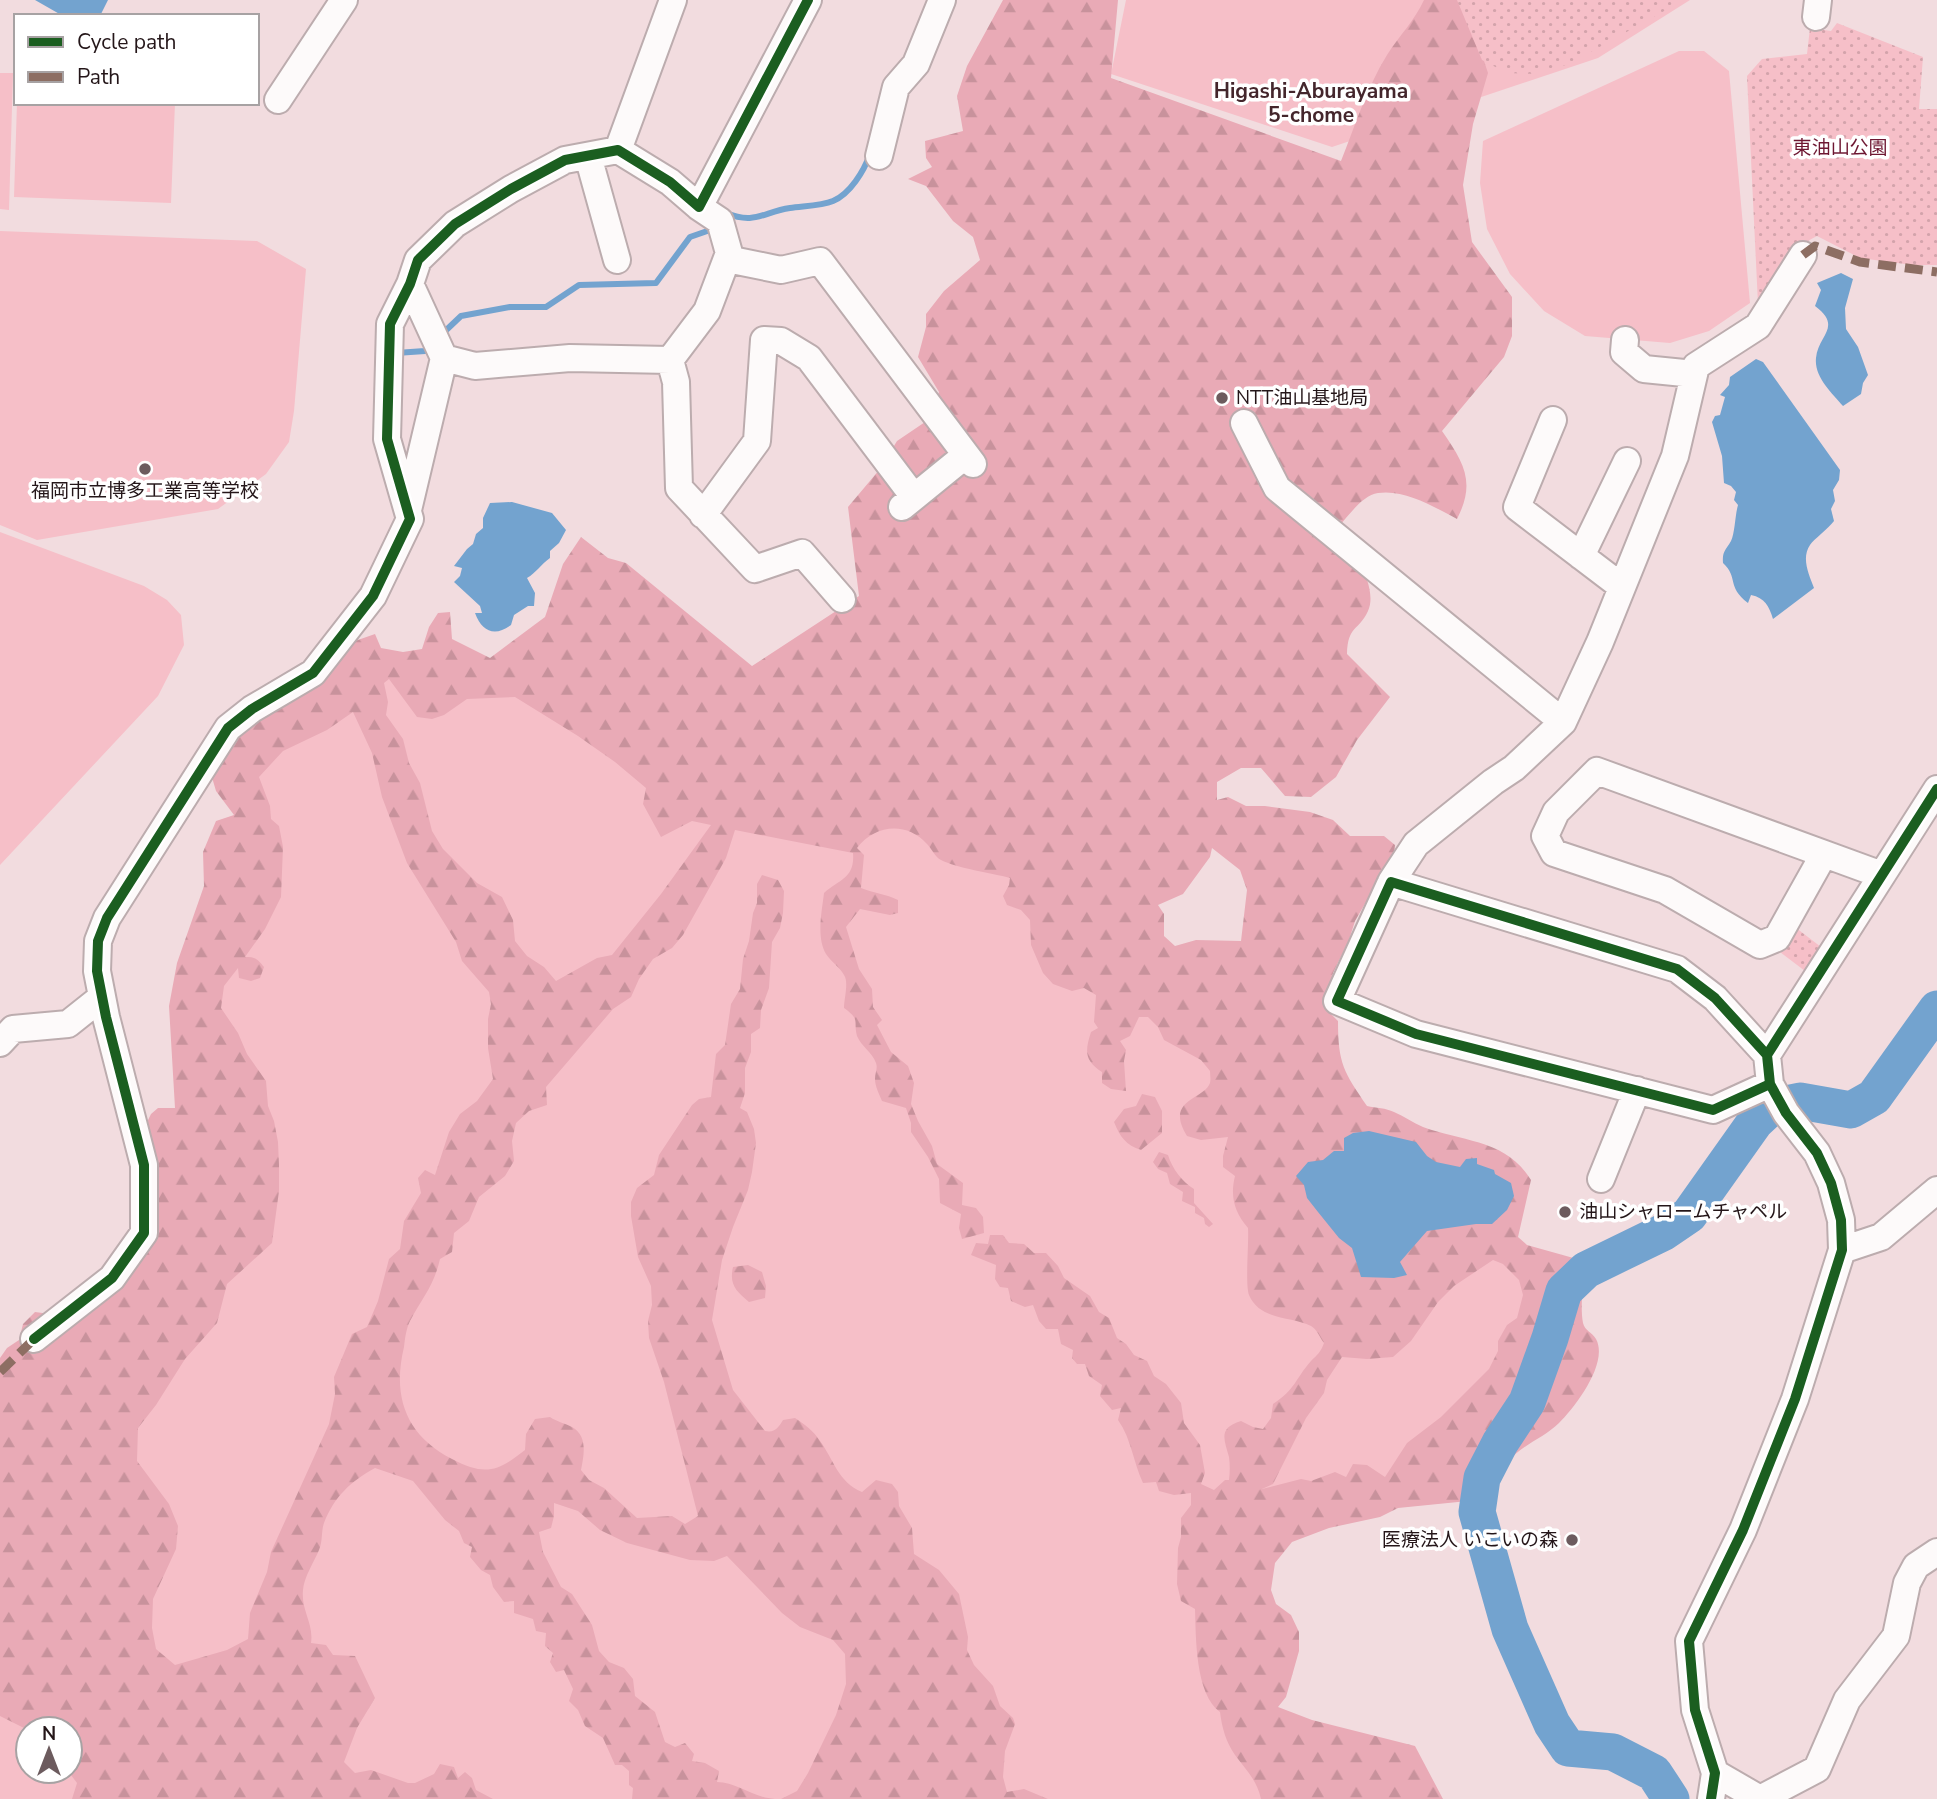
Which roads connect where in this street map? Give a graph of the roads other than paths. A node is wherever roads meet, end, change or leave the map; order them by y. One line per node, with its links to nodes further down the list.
1 (344, 0): 5 (street)
2 (673, 0): 6 (street)
3 (807, 0): 9 (street)
4 (942, 0): 8 (street)
5 (278, 100)
6 (618, 150): 7 (street); 9 (street)
7 (588, 156): 12 (street); 13 (street)
8 (879, 156)
9 (710, 214): 11 (street)
10 (1802, 255): 17 (street)
11 (727, 259): 16 (street); 22 (street)
12 (617, 260)
13 (410, 284): 15 (street); 21 (street)
14 (1625, 340): 17 (street)
15 (442, 356): 16 (street); 21 (street)
16 (670, 360): 22 (street)
17 (1694, 374): 24 (street)
18 (1553, 420): 23 (street)
19 (1244, 423): 26 (street)
20 (1627, 461): 23 (street)
21 (408, 510): 31 (street)
22 (703, 515): 25 (street)
23 (1581, 556): 24 (street)
24 (1622, 587): 26 (street)
25 (842, 599)
26 (1563, 722): 30 (street)
27 (1937, 789): 29 (street)
28 (1824, 853): 28 (street); 29 (street)
29 (1882, 875): 33 (street)
30 (1391, 882): 33 (street); 35 (street)
31 (102, 996): 32 (street); 39 (street)
32 (0, 1043)
33 (1768, 1055): 34 (street)
34 (1770, 1084): 35 (street); 38 (street)
35 (1637, 1090): 36 (street)
36 (1601, 1180)
37 (1937, 1189): 38 (street)
38 (1842, 1250): 41 (street)
39 (34, 1339)
40 (1937, 1552): 41 (street)
41 (1715, 1773): 42 (street)
42 (1711, 1799)

